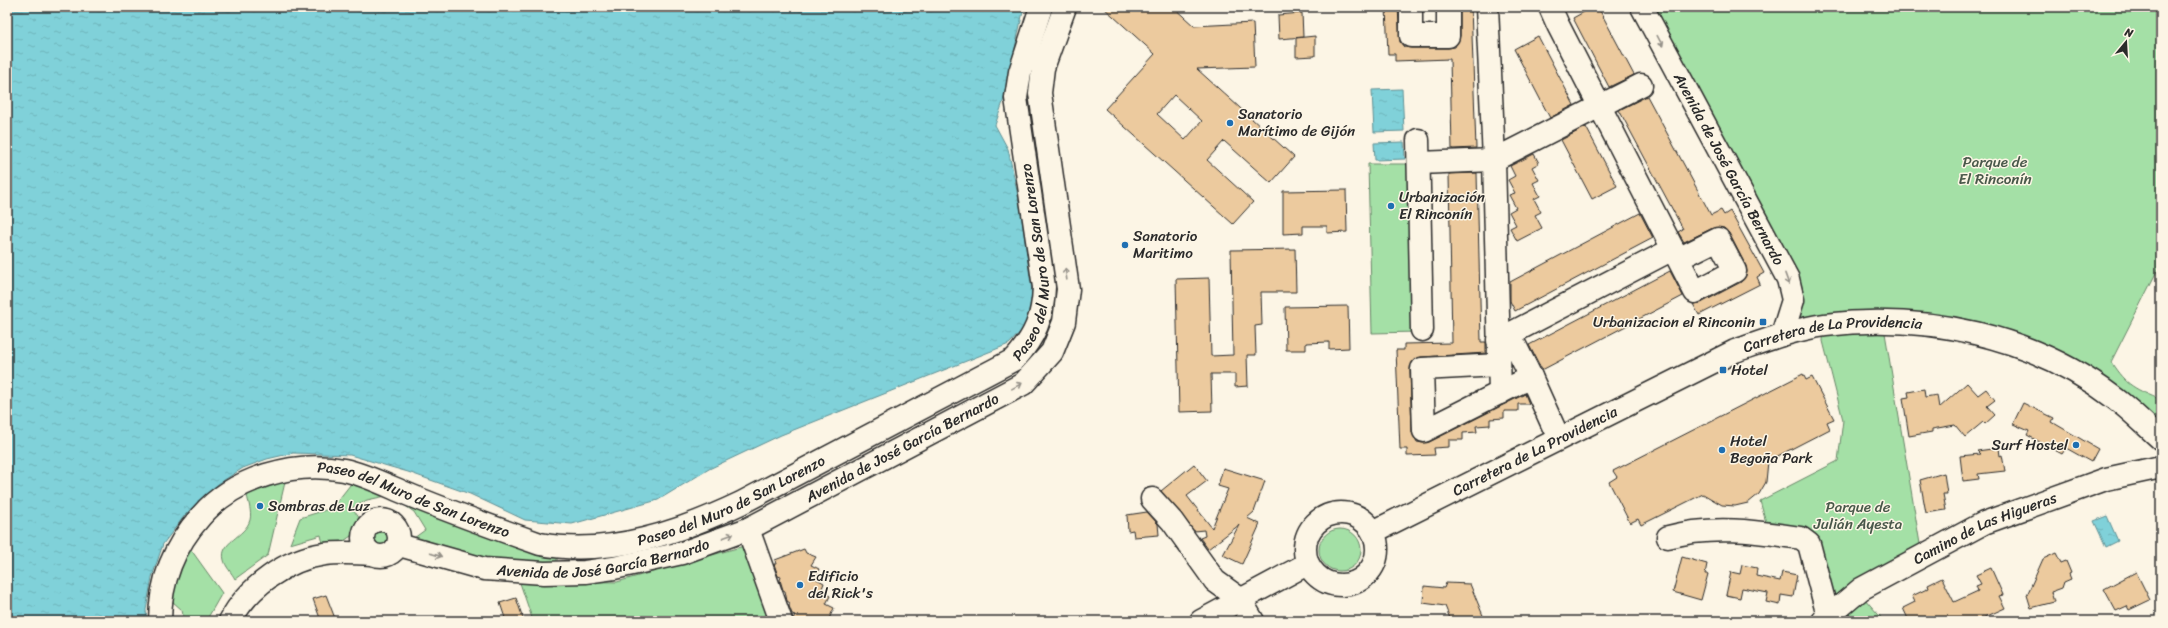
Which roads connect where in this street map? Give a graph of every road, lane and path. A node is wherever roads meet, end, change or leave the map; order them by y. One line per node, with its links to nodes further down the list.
1 (1042, 7): 33 (street, Paseo del Muro de San Lorenzo)
2 (1065, 7): 24 (street, Avenida de José García Bernardo, one-way to 2)
3 (1410, 7): 4 (street)
4 (1448, 7)
5 (1487, 7): 11 (street)
6 (1550, 7): 9 (street)
7 (1642, 7): 14 (street, Avenida de José García Bernardo, one-way to 14)
8 (1641, 85): 9 (street)
9 (1600, 106): 11 (street); 15 (street)
10 (1418, 140): 12 (street)
11 (1494, 160): 12 (street); 15 (street)
12 (1419, 163): 13 (street)
13 (1422, 330)
14 (1782, 335): 20 (street, Carretera de La Providencia); 25 (street, Carretera de La Providencia)
15 (1504, 338): 16 (street); 17 (street)
16 (1499, 365): 18 (street); 18 (street)
17 (1532, 376): 18 (street); 19 (street)
18 (1500, 393)
19 (1554, 428)
20 (2161, 439)
21 (2161, 467): 32 (street, Camino de Las Higueras)
22 (1152, 499): 31 (street)
23 (365, 529): 27 (street); 28 (street); 29 (street)
24 (748, 529): 27 (street, Avenida de José García Bernardo, one-way to 24); 35 (street)
25 (1373, 532): 30 (street); 30 (street)
26 (1668, 537): 32 (street)
27 (399, 545): 29 (street)
28 (324, 554): 29 (street); 34 (street)
29 (372, 554)
30 (1307, 564): 31 (street)
31 (1240, 599): 36 (street); 37 (street)
32 (1825, 618)
33 (160, 621)
34 (230, 621)
35 (781, 621)
36 (1201, 621)
37 (1253, 621)

